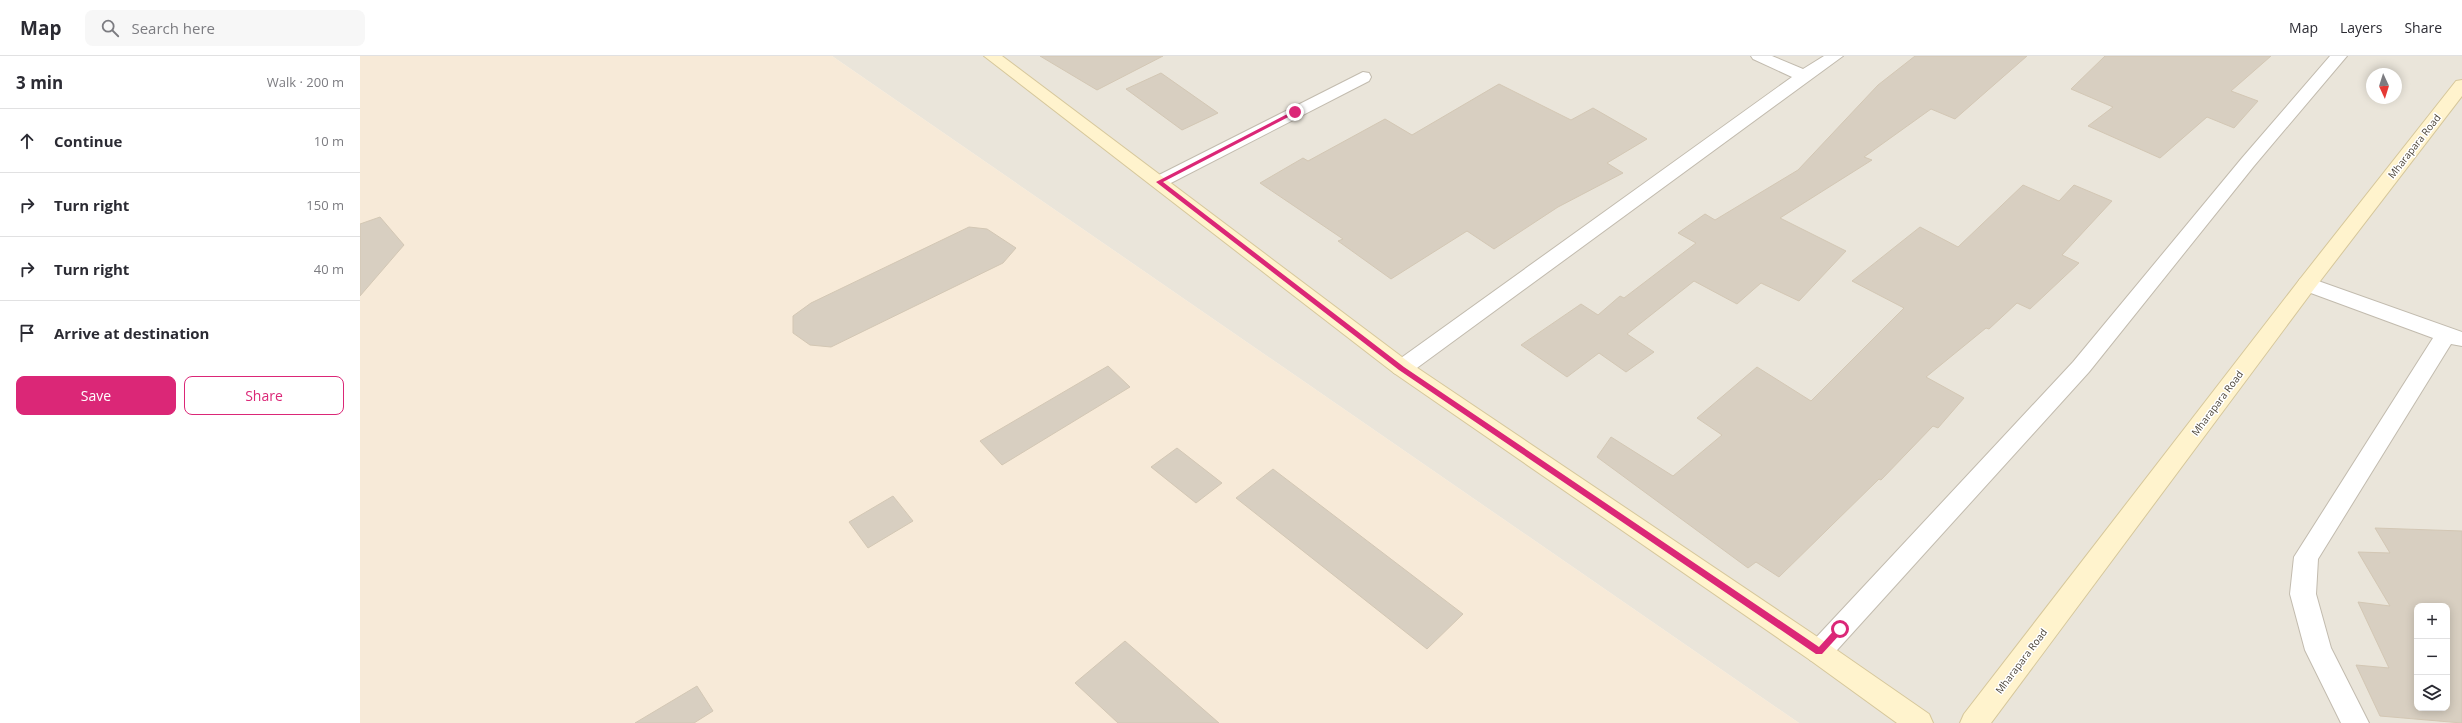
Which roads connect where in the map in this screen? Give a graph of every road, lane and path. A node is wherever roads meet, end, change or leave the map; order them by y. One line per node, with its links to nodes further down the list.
1 (992, 56): 8 (street)
2 (1759, 56): 5 (street)
3 (1835, 56): 5 (street)
4 (2339, 56): 12 (street)
5 (1804, 76): 11 (street)
6 (1363, 77): 8 (street)
7 (2462, 85): 9 (street, Mharapara Road)
8 (1159, 182): 11 (street)
9 (2307, 284): 10 (street); 14 (street, Mharapara Road)
10 (2454, 337): 15 (street)
11 (1402, 368): 12 (street)
12 (1819, 652): 13 (street)
13 (1919, 723)
14 (1974, 723)
15 (2355, 723)

